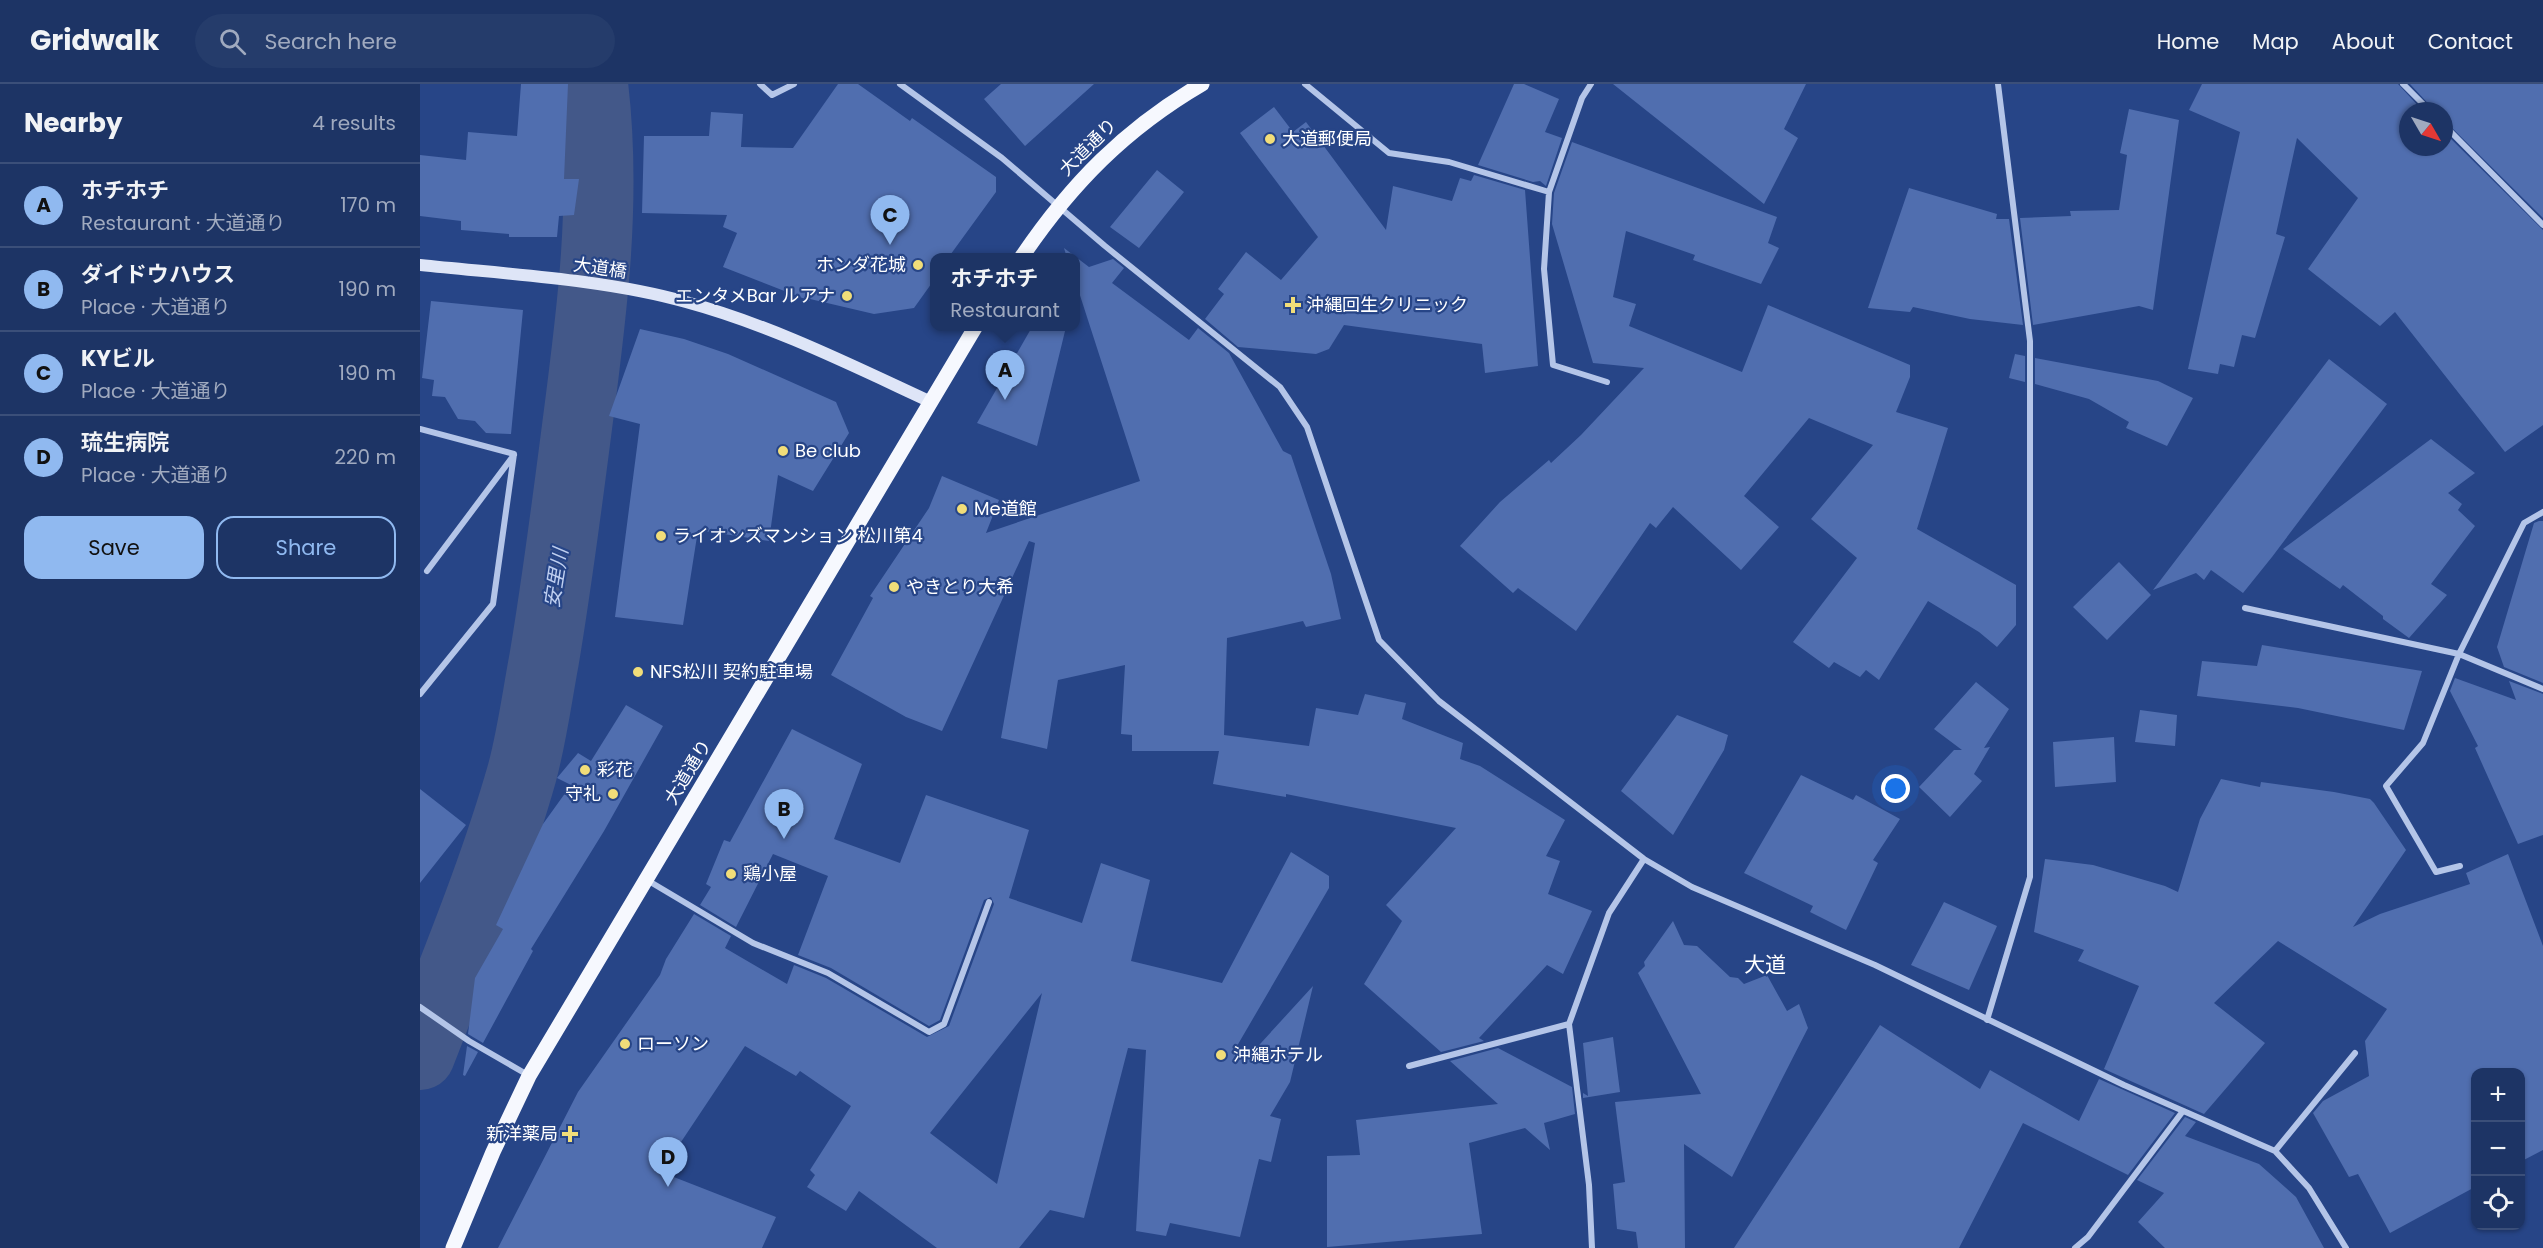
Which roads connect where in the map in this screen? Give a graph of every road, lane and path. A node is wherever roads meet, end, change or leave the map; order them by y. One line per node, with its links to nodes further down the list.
1 (760, 84): 2 (street)
2 (794, 84)
3 (900, 84): 12 (street)
4 (1202, 84): 12 (main road, 大道通り)
5 (1305, 84): 11 (street)
6 (1591, 84): 11 (street)
7 (1998, 84): 32 (street)
8 (2403, 84): 9 (street)
9 (2421, 102)
10 (2453, 134): 13 (street)
11 (1549, 192): 17 (street)
12 (1058, 206): 14 (main road, 大道通り); 27 (street)
13 (2543, 225)
14 (1025, 253)
15 (420, 265): 18 (street, 大道橋)
16 (974, 331): 18 (main road, 大道通り)
17 (1607, 382)
18 (931, 402): 29 (main road, 大道通り)
19 (420, 429): 20 (street)
20 (514, 454): 22 (street); 26 (street)
21 (2543, 512): 24 (street)
22 (427, 571)
23 (2245, 608): 24 (street)
24 (2459, 654): 25 (street); 28 (street)
25 (2543, 689)
26 (420, 694)
27 (1644, 859): 32 (street); 33 (street)
28 (2460, 866)
29 (646, 880): 30 (street); 36 (main road, 大道通り)
30 (989, 902)
31 (420, 1006): 36 (street)
32 (1988, 1020): 37 (street)
33 (1569, 1024): 35 (street); 40 (street)
34 (2355, 1053): 38 (street)
35 (1409, 1066)
36 (529, 1076): 39 (main road, 大道通り)
37 (2183, 1111): 38 (street); 41 (street)
38 (2275, 1151): 42 (street)
39 (453, 1248)
40 (1592, 1248)
41 (2075, 1248)
42 (2346, 1248)

